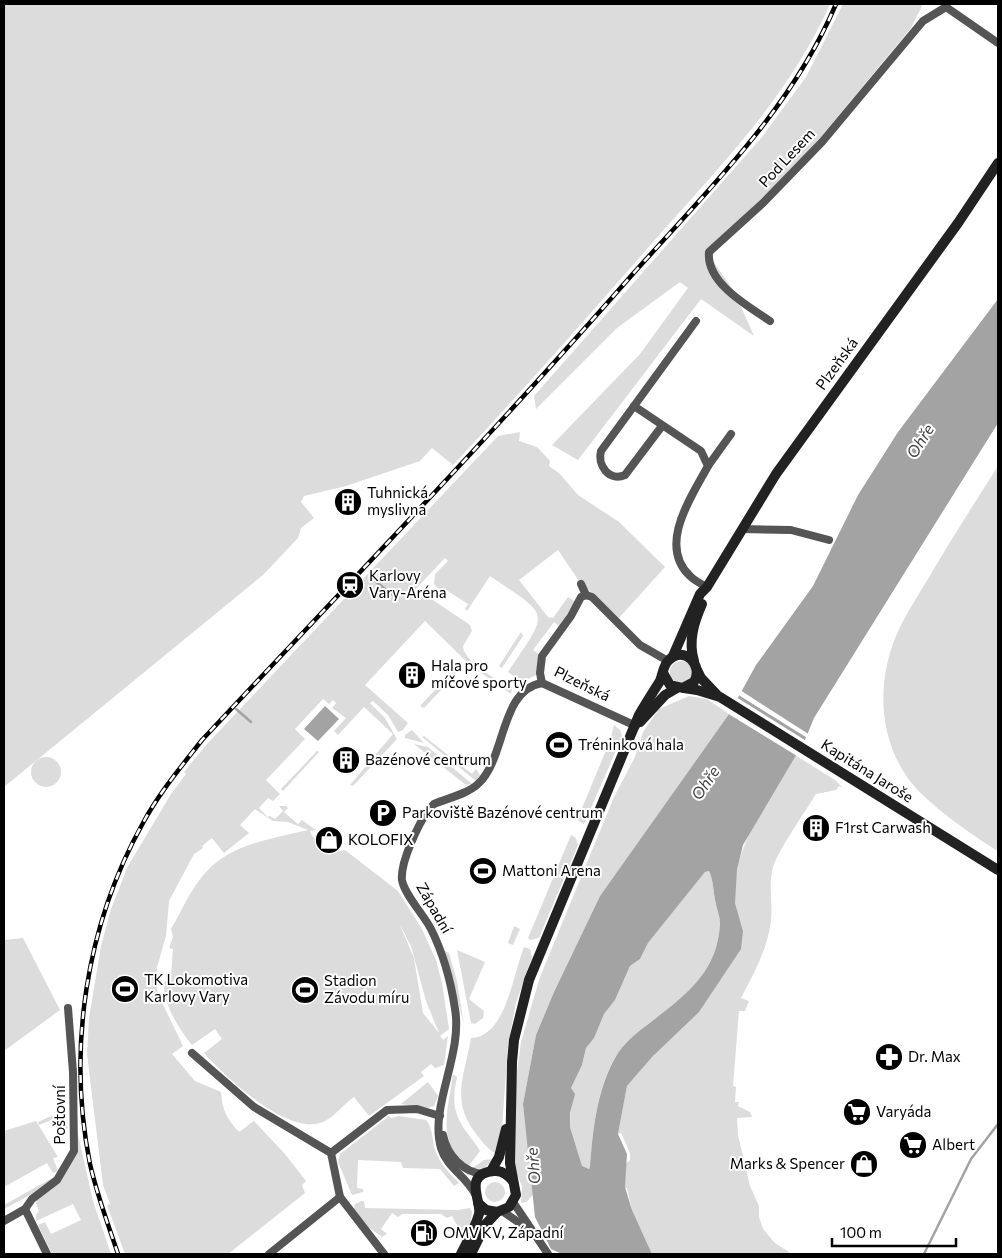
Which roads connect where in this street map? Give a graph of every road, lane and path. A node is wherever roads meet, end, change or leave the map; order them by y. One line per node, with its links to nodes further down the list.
1 (946, 6): 2 (street); 5 (street, Pod Lesem)
2 (998, 43)
3 (998, 163): 10 (street, Plzeňská)
4 (696, 321): 6 (street)
5 (770, 321)
6 (634, 406): 7 (street); 7 (street)
7 (662, 426): 9 (street)
8 (731, 434): 9 (street)
9 (708, 466): 13 (street)
10 (743, 529): 11 (street); 13 (street, Plzeňská)
11 (828, 540)
12 (581, 584): 14 (street)
13 (706, 587): 15 (street, Plzeňská); 16 (street, Plzeňská)
14 (586, 594): 15 (street); 18 (street, Plzeňská)
15 (671, 659): 16 (street); 17 (street)
16 (696, 666): 19 (street); 20 (street, Kapitána Jaroše)
17 (663, 673): 19 (street); 21 (street)
18 (542, 683): 21 (street, Plzeňská); 26 (street, Západní)
19 (680, 688): 20 (street, Kapitána Jaroše); 21 (street)
20 (720, 697): 22 (street, Kapitána Jaroše)
21 (636, 726): 25 (street)
22 (998, 870)
23 (68, 1008): 33 (street, Poštovní)
24 (192, 1053): 27 (street)
25 (510, 1099): 28 (street); 29 (street)
26 (440, 1118): 27 (street); 28 (street, Západní); 31 (street, Západní)
27 (331, 1153): 30 (street)
28 (487, 1172): 29 (street, Západní); 31 (street)
29 (513, 1181): 32 (street)
30 (340, 1197): 38 (street); 39 (street)
31 (476, 1198): 34 (street, Západní); 40 (street)
32 (513, 1202): 34 (street); 36 (street, Západní)
33 (25, 1209): 35 (street, Poštovní); 37 (street)
34 (500, 1211): 36 (street, Západní); 41 (street)
35 (4, 1220)
36 (530, 1231): 42 (street, Západní)
37 (46, 1254)
38 (269, 1254)
39 (384, 1254)
40 (461, 1254)
41 (471, 1254)
42 (548, 1254)

